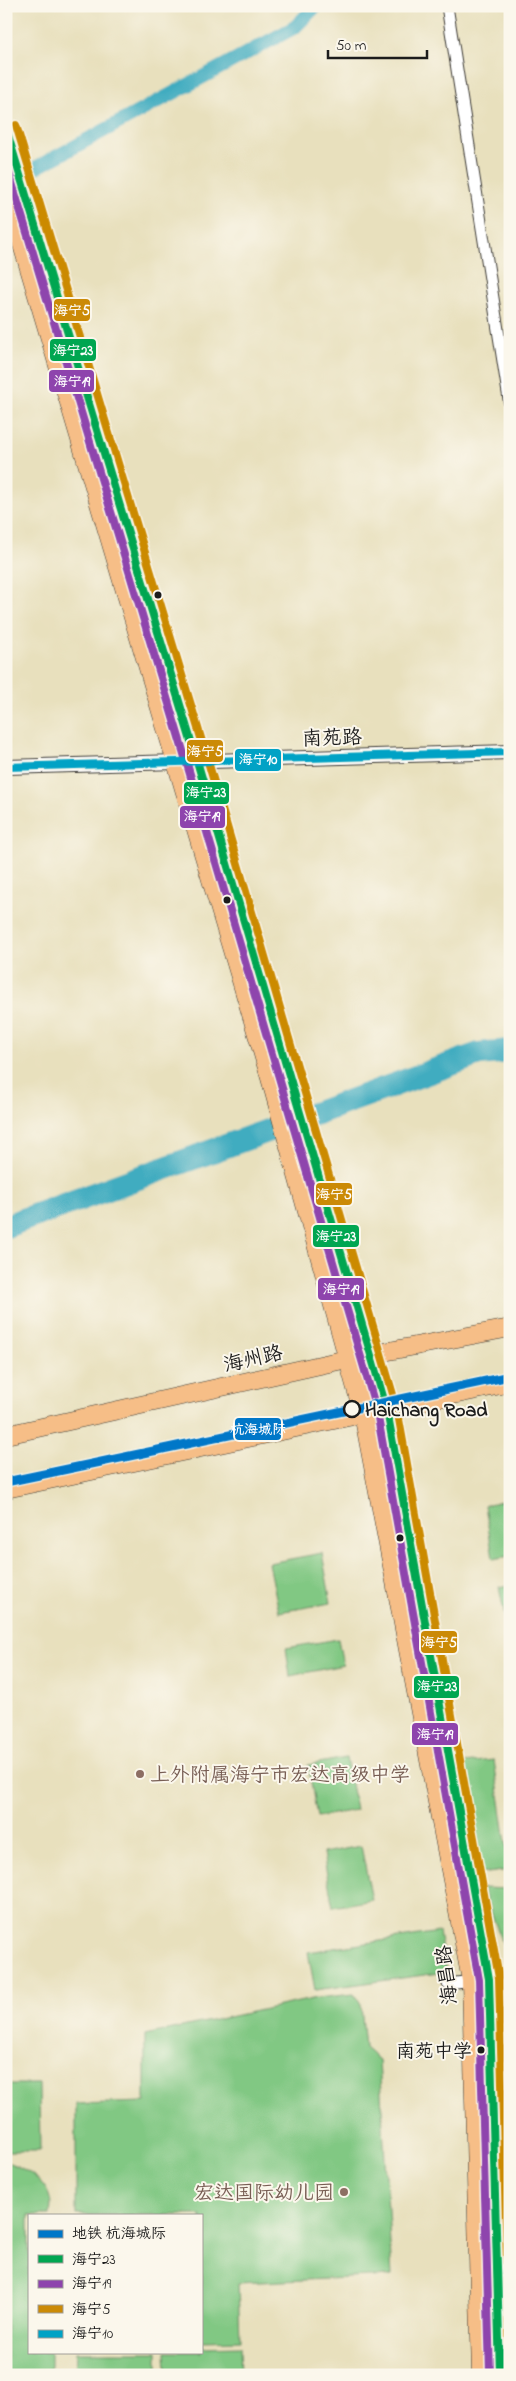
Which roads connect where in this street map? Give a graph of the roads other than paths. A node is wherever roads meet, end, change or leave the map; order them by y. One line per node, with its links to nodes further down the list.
1 (447, 6): 5 (street)
2 (6, 128): 4 (main road, 海昌路)
3 (6, 190): 4 (main road, 海昌路)
4 (21, 210): 7 (main road, 海昌路); 8 (main road, 海昌路)
5 (510, 406)
6 (510, 752): 7 (street, 南苑路)
7 (197, 761): 8 (street, 南苑路); 11 (main road, 海昌路)
8 (178, 763): 9 (street, 南苑路); 12 (main road, 海昌路)
9 (6, 767)
10 (510, 1328): 11 (main road, 海州路)
11 (371, 1354): 12 (main road, 海州路); 14 (main road, 海昌路)
12 (347, 1359): 15 (main road, 海昌路); 16 (main road, 海州路)
13 (510, 1383): 14 (main road)
14 (387, 1410): 15 (main road); 18 (main road, 海昌路)
15 (363, 1414): 17 (main road); 20 (main road, 海昌路)
16 (6, 1435)
17 (6, 1489)
18 (489, 1979): 19 (street); 20 (street); 23 (main road, 海昌路)
19 (510, 1979)
20 (471, 1980): 21 (street); 22 (main road, 海昌路)
21 (448, 1984)
22 (478, 2254): 23 (street); 25 (main road, 海昌路)
23 (503, 2254): 24 (main road, 海昌路)
24 (503, 2366)
25 (481, 2375)

